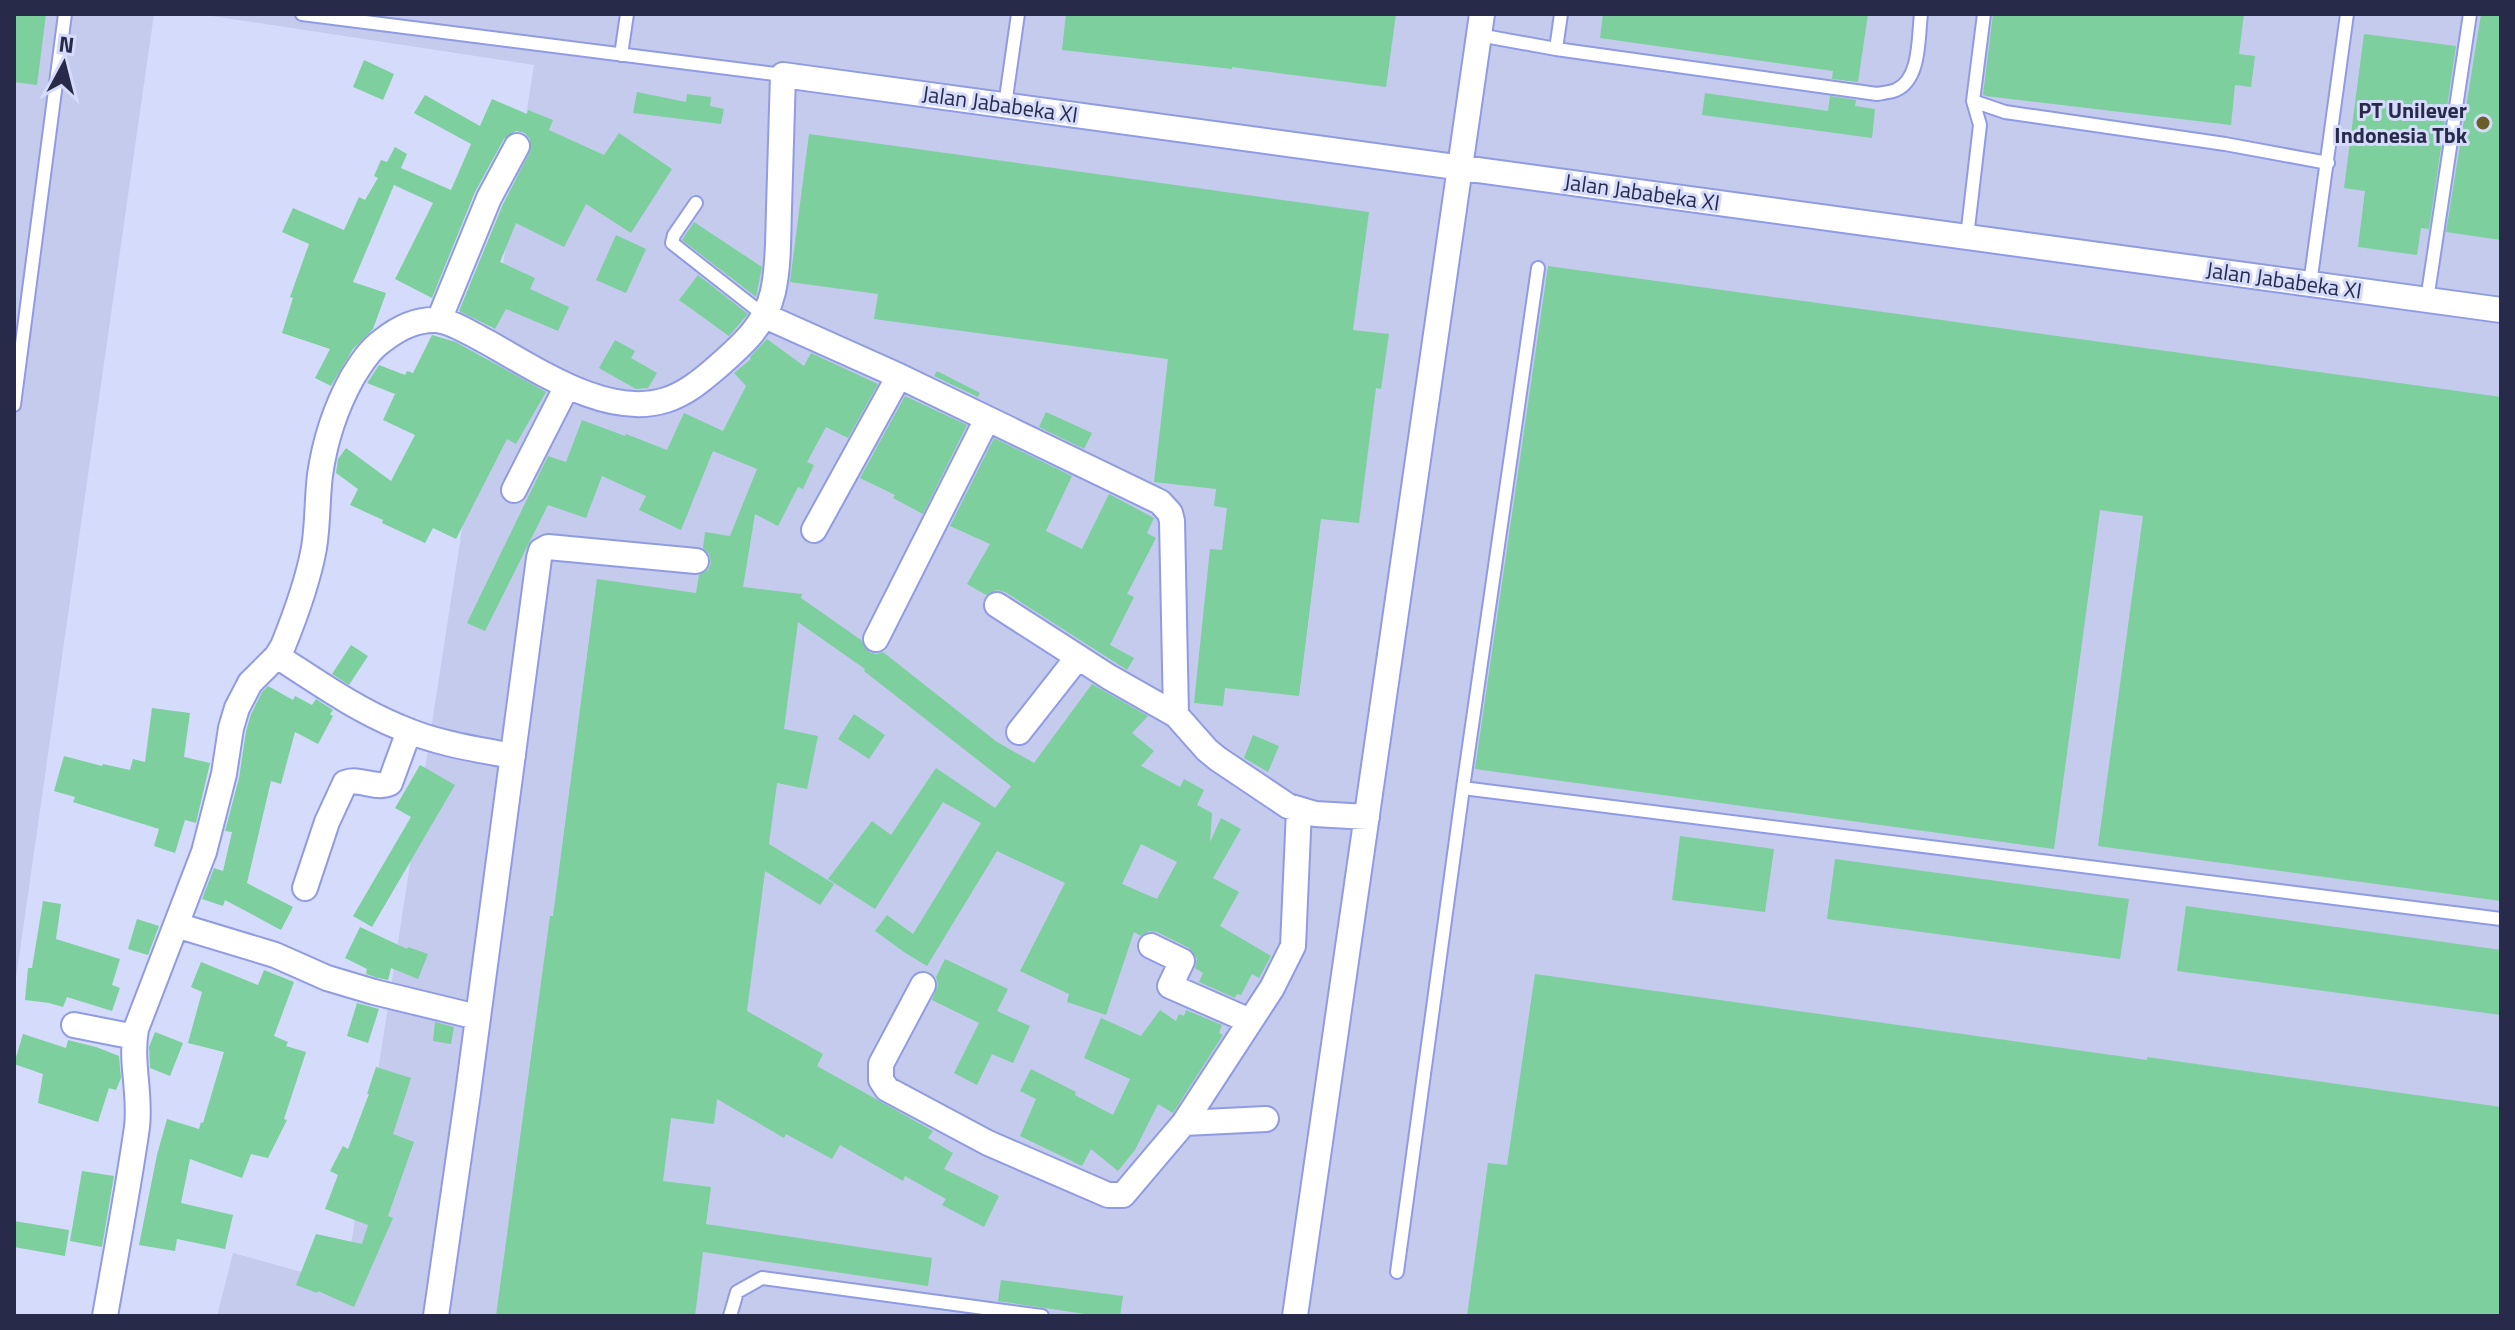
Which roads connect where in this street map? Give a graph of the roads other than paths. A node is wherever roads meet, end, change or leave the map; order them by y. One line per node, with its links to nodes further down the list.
1 (65, 14): 29 (lane)
2 (302, 14): 12 (lane)
3 (627, 14): 12 (lane)
4 (1018, 14): 15 (lane)
5 (1561, 14): 11 (lane)
6 (1921, 14): 11 (lane)
7 (1984, 14): 14 (lane)
8 (2347, 14): 17 (lane)
9 (2470, 14): 23 (lane)
10 (1481, 25): 11 (lane); 18 (street)
11 (1556, 49)
12 (621, 55): 13 (lane)
13 (783, 75): 15 (street, Jalan Jababeka XI); 25 (street)
14 (1973, 101): 17 (lane); 20 (lane)
15 (1005, 105): 18 (street, Jalan Jababeka XI)
16 (517, 146): 26 (street)
17 (2328, 163): 22 (lane)
18 (1460, 167): 20 (street, Jalan Jababeka XI); 44 (street)
19 (696, 203): 25 (lane)
20 (1967, 237): 22 (street, Jalan Jababeka XI)
21 (1538, 268): 42 (lane)
22 (2310, 284): 23 (street, Jalan Jababeka XI)
23 (2427, 300): 24 (street, Jalan Jababeka XI)
24 (2501, 310)
25 (765, 316): 27 (street); 28 (street)
26 (439, 320): 28 (street); 36 (street)
27 (899, 376): 30 (street); 32 (street)
28 (567, 386): 31 (street)
29 (14, 405)
30 (987, 419): 35 (street); 38 (street)
31 (514, 490)
32 (814, 530)
33 (696, 561): 41 (street)
34 (997, 605): 37 (street)
35 (876, 639)
36 (277, 656): 39 (street); 47 (street)
37 (1078, 657): 38 (street); 40 (street)
38 (1176, 715): 43 (street)
39 (409, 731): 41 (street); 45 (street)
40 (1019, 732)
41 (513, 756): 50 (street)
42 (1463, 788): 46 (lane); 56 (lane)
43 (1299, 810): 44 (street); 51 (street)
44 (1367, 817): 61 (street)
45 (305, 888)
46 (2501, 919)
47 (176, 925): 50 (street); 53 (street)
48 (1151, 946): 51 (street)
49 (923, 985): 55 (street)
50 (477, 1017): 58 (street)
51 (1250, 1021): 55 (street)
52 (74, 1025): 53 (street)
53 (135, 1037): 57 (street)
54 (1266, 1119): 55 (street)
55 (1184, 1123)
56 (1397, 1272)
57 (105, 1316)
58 (436, 1316)
59 (730, 1316): 60 (lane)
60 (1042, 1316)
61 (1295, 1316)

